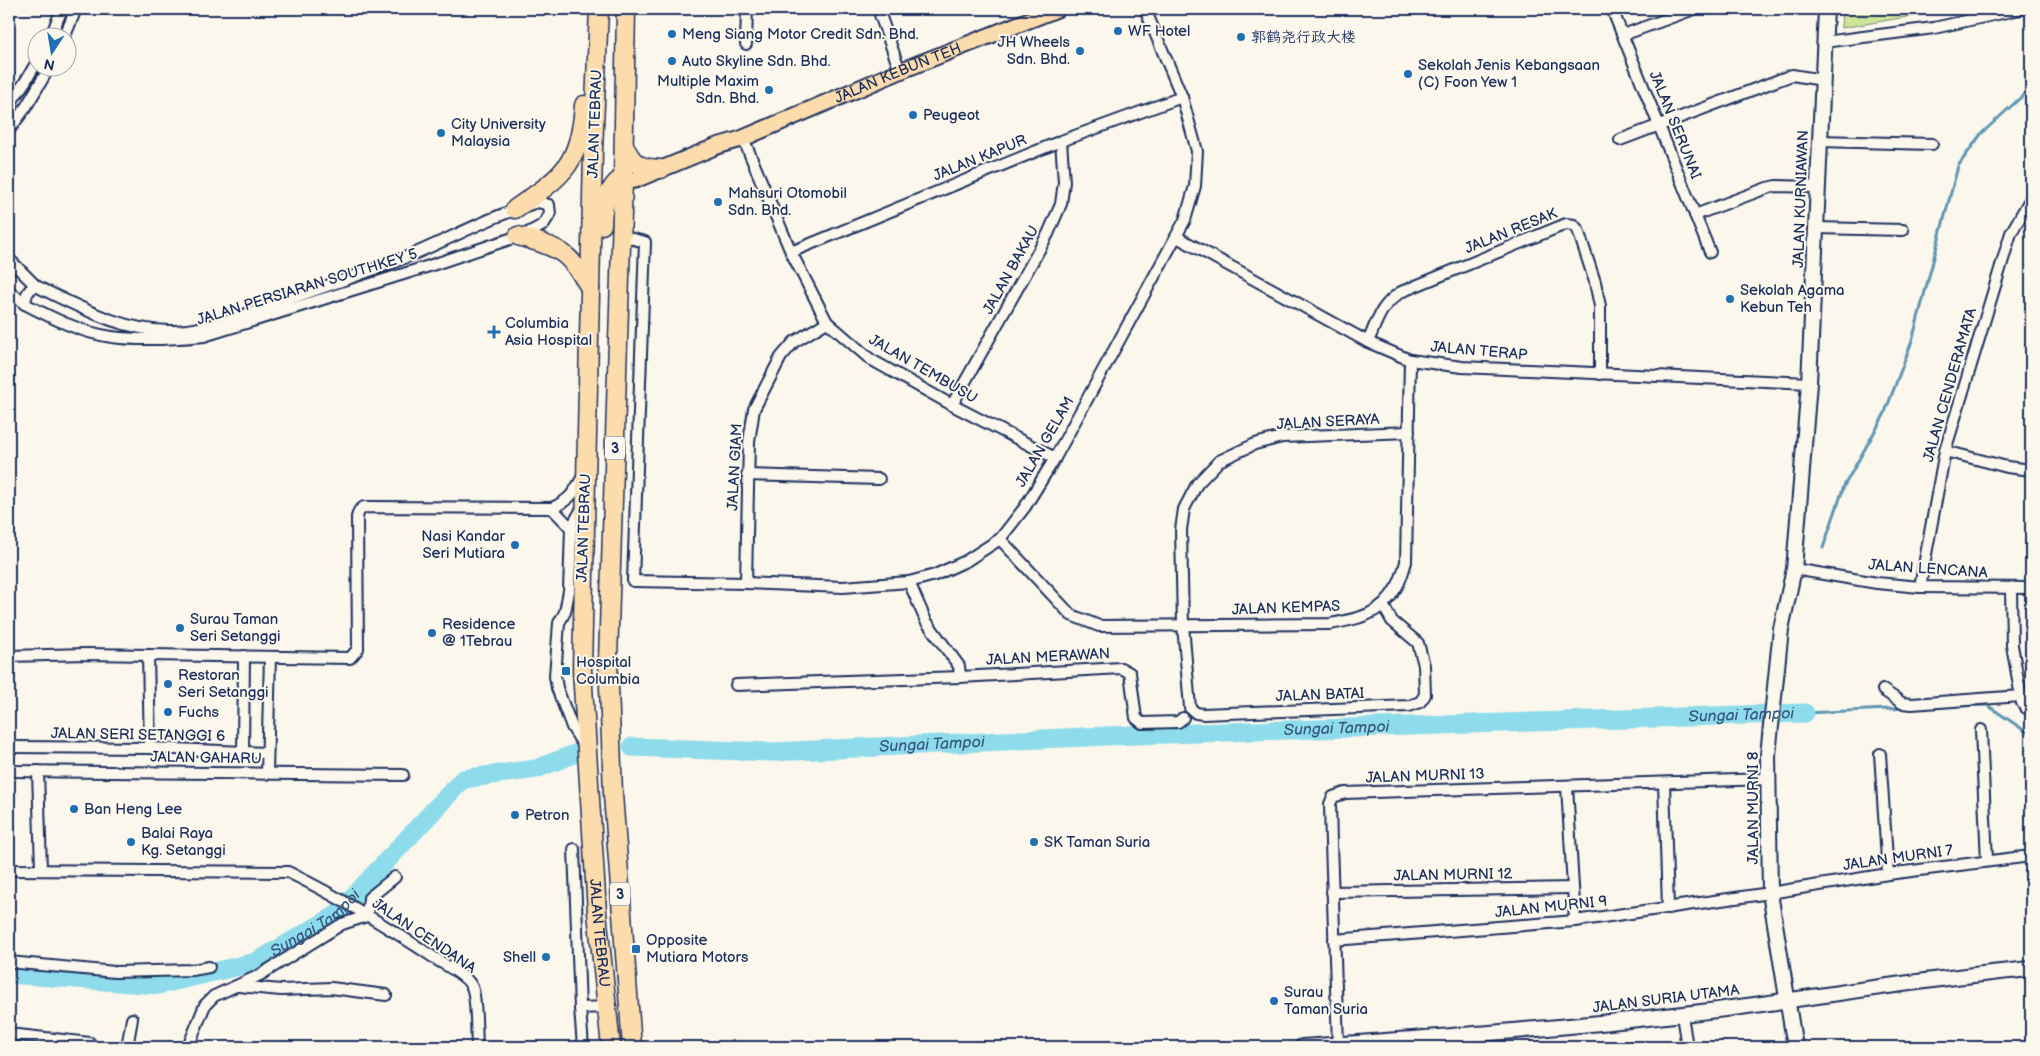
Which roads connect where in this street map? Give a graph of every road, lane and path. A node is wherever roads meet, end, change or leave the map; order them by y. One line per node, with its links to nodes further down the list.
1 (62, 9): 14 (street)
2 (76, 9): 15 (street)
3 (592, 9): 38 (highway)
4 (599, 9): 33 (highway, JALAN TEBRAU / 3)
5 (626, 9): 31 (highway, JALAN TEBRAU / 3)
6 (747, 9): 18 (street)
7 (878, 9): 19 (street)
8 (1057, 9): 19 (main road, JALAN KEBUN TEH)
9 (1145, 9): 23 (street, JALAN GELAM)
10 (1612, 9): 16 (street, JALAN SERUNAI)
11 (1694, 9): 16 (street)
12 (1826, 9): 17 (street, JALAN KURNIAWAN)
13 (2020, 9): 17 (street)
14 (54, 28)
15 (68, 28)
16 (1623, 35): 25 (street, JALAN SERUNAI)
17 (1824, 42): 22 (street, JALAN KURNIAWAN)
18 (746, 44)
19 (900, 71): 27 (main road, JALAN KEBUN TEH)
20 (28, 77): 24 (street)
21 (43, 78): 26 (street)
22 (1823, 80): 25 (street); 30 (street, JALAN KURNIAWAN)
23 (1182, 97): 29 (street, JALAN KAPUR); 44 (street, JALAN GELAM)
24 (9, 104)
25 (1660, 125): 28 (street); 39 (street, JALAN SERUNAI)
26 (9, 130)
27 (742, 138): 34 (main road, JALAN KEBUN TEH); 35 (main road, JALAN KEBUN TEH); 45 (street, JALAN TEMBUSU)
28 (1620, 140)
29 (1061, 141): 45 (street, JALAN KAPUR); 58 (street, JALAN BAKAU)
30 (1819, 141): 32 (street); 36 (street, JALAN KURNIAWAN)
31 (624, 144): 34 (highway); 35 (highway, JALAN TEBRAU / 3)
32 (1932, 144)
33 (594, 151): 35 (highway); 49 (highway, JALAN TEBRAU / 3)
34 (661, 169): 35 (main road, JALAN KEBUN TEH)
35 (624, 186): 40 (highway, JALAN TEBRAU / 3); 55 (highway)
36 (1817, 188): 39 (street); 41 (street, JALAN KURNIAWAN)
37 (2031, 198): 60 (street, JALAN CENDERAMATA)
38 (515, 209): 43 (street, JALAN PERSIARAN SOUTHKEY 5); 48 (street, JALAN PERSIARAN SOUTHKEY 5)
39 (1695, 215): 46 (street, JALAN SERUNAI)
40 (622, 228): 71 (street, JALAN GELAM); 138 (highway, JALAN TEBRAU / 3)
41 (1816, 228): 42 (street); 57 (street, JALAN KURNIAWAN)
42 (1903, 230)
43 (518, 236): 49 (highway); 51 (street, JALAN PERSIARAN SOUTHKEY 5)
44 (1177, 237): 53 (street, JALAN TERAP); 61 (street, JALAN GELAM)
45 (791, 252): 52 (street, JALAN TEMBUSU)
46 (1710, 252)
47 (9, 259): 48 (street, JALAN PERSIARAN SOUTHKEY 5)
48 (36, 286): 51 (street)
49 (590, 289): 55 (highway, JALAN TEBRAU / 3)
50 (9, 291): 51 (street, JALAN PERSIARAN SOUTHKEY 5)
51 (26, 304)
52 (827, 322): 58 (street, JALAN TEMBUSU); 64 (street, JALAN GIAM)
53 (1368, 342): 54 (street, JALAN TERAP); 56 (street, JALAN RESAK)
54 (1410, 360): 56 (street, JALAN TERAP); 59 (street, JALAN KEMPAS)
55 (588, 369): 63 (highway, JALAN TEBRAU / 3)
56 (1600, 374): 57 (street, JALAN TERAP)
57 (1809, 383): 70 (street, JALAN KURNIAWAN)
58 (952, 405): 61 (street, JALAN TEMBUSU)
59 (1409, 432): 76 (street, JALAN KEMPAS); 77 (street, JALAN SERAYA)
60 (1944, 451): 62 (street); 73 (street, JALAN CENDERAMATA)
61 (1055, 458): 69 (street, JALAN GELAM)
62 (2031, 470)
63 (586, 471): 66 (highway, JALAN TEBRAU / 3); 67 (street)
64 (747, 475): 65 (street); 71 (street, JALAN GIAM)
65 (879, 479)
66 (584, 506): 68 (street); 91 (highway, JALAN TEBRAU / 3)
67 (552, 508): 68 (street); 81 (street)
68 (571, 528): 91 (street)
69 (1000, 539): 72 (street, JALAN GELAM); 77 (street, JALAN KEMPAS)
70 (1801, 570): 73 (street, JALAN LENCANA); 99 (street, JALAN MURNI 8)
71 (746, 582): 72 (street, JALAN GELAM)
72 (909, 582): 82 (street)
73 (1920, 587): 74 (street, JALAN LENCANA)
74 (2011, 588): 75 (street, JALAN LENCANA); 85 (street)
75 (2031, 588)
76 (1382, 605): 77 (street, JALAN KEMPAS); 77 (street, JALAN BATAI)
77 (1183, 625)
78 (148, 655): 79 (street); 80 (street); 90 (street)
79 (244, 656): 81 (street); 92 (street)
80 (9, 657)
81 (270, 657): 93 (street)
82 (960, 677): 83 (street, JALAN MERAWAN); 87 (street, JALAN MERAWAN)
83 (736, 685)
84 (1883, 690): 85 (street)
85 (2020, 696): 86 (street)
86 (2029, 709)
87 (1183, 718)
88 (1981, 730): 104 (street)
89 (9, 747): 90 (street, JALAN SERI SETANGGI 6)
90 (150, 748): 92 (street, JALAN SERI SETANGGI 6)
91 (586, 749): 113 (highway, JALAN TEBRAU / 3)
92 (243, 752): 93 (street, JALAN SERI SETANGGI 6)
93 (267, 753): 97 (street)
94 (1880, 754): 107 (street)
95 (9, 771): 96 (street, JALAN GAHARU)
96 (38, 771): 97 (street, JALAN GAHARU); 106 (street)
97 (267, 773): 98 (street, JALAN GAHARU)
98 (403, 775)
99 (1767, 779): 100 (street, JALAN MURNI 13); 111 (street, JALAN MURNI 8)
100 (1664, 782): 101 (street, JALAN MURNI 13); 112 (street)
101 (1567, 786): 109 (street); 110 (street, JALAN MURNI 13)
102 (574, 849): 114 (street)
103 (2031, 856): 104 (street, JALAN MURNI 7)
104 (1987, 861): 107 (street, JALAN MURNI 7)
105 (9, 870): 106 (street, JALAN CENDANA)
106 (41, 870): 115 (street, JALAN CENDANA)
107 (1888, 874): 111 (street, JALAN MURNI 7)
108 (394, 877): 115 (street)
109 (1574, 888): 110 (street, JALAN MURNI 12); 116 (street)
110 (1332, 892): 117 (street, JALAN MURNI 13)
111 (1770, 893): 112 (street, JALAN MURNI 9); 123 (street, JALAN MURNI 8)
112 (1668, 908): 116 (street, JALAN MURNI 9)
113 (597, 912): 114 (street); 124 (highway, JALAN TEBRAU / 3)
114 (576, 913): 125 (street)
115 (364, 914): 121 (street); 135 (street, JALAN CENDANA)
116 (1575, 921): 117 (street, JALAN MURNI 9)
117 (1334, 940): 131 (street, JALAN MURNI 13)
118 (9, 962): 119 (street)
119 (209, 967)
120 (2031, 969): 123 (street, JALAN SURIA UTAMA)
121 (237, 986): 122 (street); 134 (street)
122 (386, 995)
123 (1787, 999): 126 (street, JALAN SURIA UTAMA); 141 (street, JALAN MURNI 8)
124 (607, 1007): 125 (street); 137 (highway, JALAN TEBRAU / 3)
125 (580, 1008): 136 (street)
126 (1682, 1014): 130 (street, JALAN SURIA UTAMA); 140 (street)
127 (132, 1019): 133 (street)
128 (9, 1034): 129 (street)
129 (32, 1042): 132 (street)
130 (1425, 1043): 131 (street, JALAN SURIA UTAMA)
131 (1338, 1045): 139 (street, JALAN SURIA UTAMA)
132 (89, 1047)
133 (126, 1047)
134 (188, 1047)
135 (477, 1047)
136 (584, 1047)
137 (610, 1047)
138 (632, 1047)
139 (1302, 1047)
140 (1687, 1047)
141 (1795, 1047)

